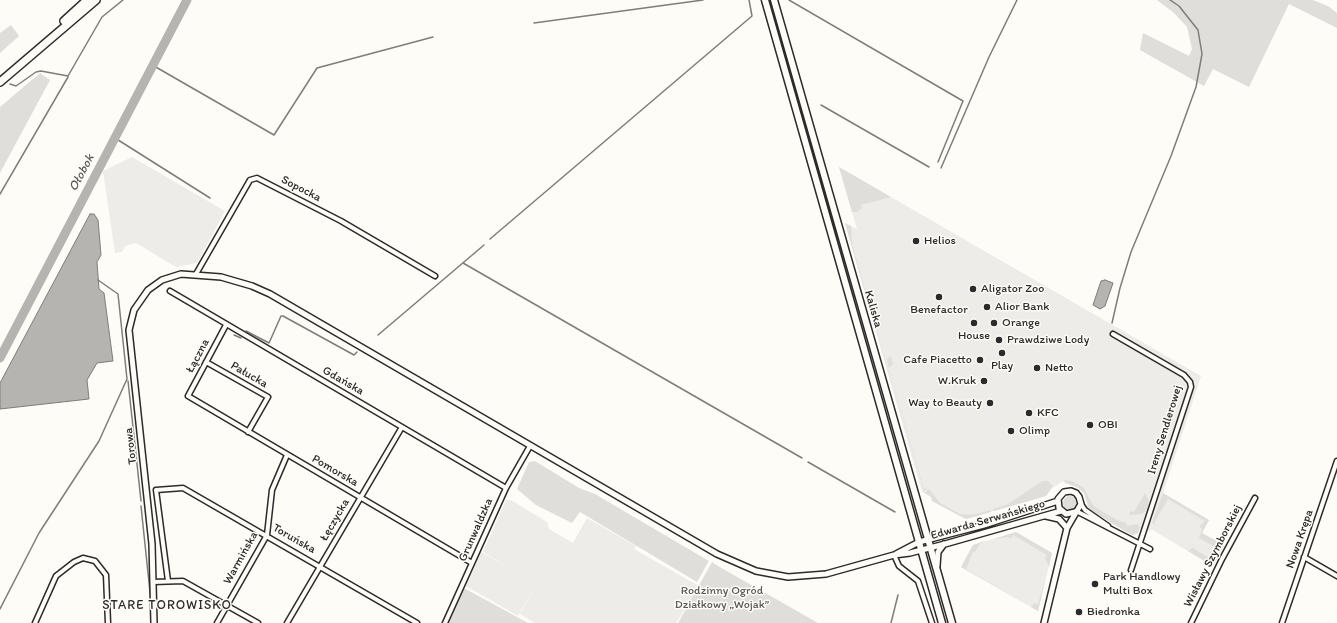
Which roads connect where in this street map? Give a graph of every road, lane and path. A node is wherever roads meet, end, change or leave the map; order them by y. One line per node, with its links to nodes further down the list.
1 (87, 0): 5 (highway)
2 (96, 0): 5 (highway)
3 (764, 0): 30 (main road, Kaliska)
4 (774, 0): 31 (main road, Kaliska)
5 (24, 61): 6 (highway)
6 (0, 82)
7 (196, 274): 8 (street, Sopocka); 16 (street); 44 (street, Torowa)
8 (435, 276)
9 (170, 291): 10 (street, Gdańska)
10 (226, 325): 12 (street, Łączna); 14 (street, Gdańska)
11 (1113, 334): 33 (street, Ireny Sendlerowej)
12 (206, 362): 13 (street, Łączna); 15 (street, Pałucka)
13 (188, 396): 15 (street, Pomorska)
14 (402, 427): 19 (street, Gdańska); 20 (street, Łęczycka)
15 (248, 432): 17 (street, Pomorska)
16 (530, 446): 19 (street, Grunwaldzka); 36 (street)
17 (287, 455): 20 (street, Pomorska); 29 (street, Warmińska)
18 (1337, 461): 37 (street, Nowa Krępa)
19 (506, 488): 38 (street, Grunwaldzka)
20 (360, 498): 38 (street, Pomorska); 39 (street, Łęczycka)
21 (1255, 498): 58 (street, Wisławy Szymborskiej)
22 (1058, 501): 23 (street); 24 (street); 31 (street, Edwarda Serwańskiego)
23 (1081, 504): 25 (street); 27 (street)
24 (1062, 512): 25 (street); 26 (street, Edwarda Serwańskiego); 28 (street)
25 (1076, 512): 27 (street); 28 (street)
26 (1043, 515): 28 (street); 32 (street, Edwarda Serwańskiego)
27 (1110, 527): 33 (street)
28 (1067, 528): 57 (street)
29 (267, 535): 39 (street, Toruńska); 43 (street, Toruńska); 45 (street, Warmińska)
30 (919, 542): 31 (street, Edwarda Serwańskiego); 34 (main road, Kaliska); 36 (street, Edwarda Serwańskiego)
31 (930, 544): 32 (street, Edwarda Serwańskiego); 34 (street, Edwarda Serwańskiego); 40 (main road, Kaliska)
32 (945, 544): 40 (street)
33 (1140, 544): 35 (street); 41 (street, Ireny Sendlerowej)
34 (921, 550): 36 (street, Edwarda Serwańskiego); 55 (main road, Kaliska)
35 (1150, 550)
36 (894, 555): 54 (street)
37 (1304, 557): 42 (street); 59 (street, Nowa Krępa)
38 (472, 563): 53 (street, Grunwaldzka)
39 (321, 566): 51 (street, Łęczycka); 52 (street, Toruńska)
40 (937, 568): 56 (main road, Kaliska)
41 (1131, 570)
42 (1337, 576)
43 (168, 581): 44 (street); 45 (street)
44 (153, 582): 48 (street, Torowa)
45 (227, 605): 49 (street, Warmińska); 50 (street)
46 (36, 623): 47 (street)
47 (108, 623)
48 (154, 623)
49 (217, 623)
50 (258, 623)
51 (287, 623)
52 (417, 623)
53 (445, 623)
54 (932, 623)
55 (942, 623)
56 (952, 623)
57 (1044, 623)
58 (1190, 623)
59 (1282, 623)

